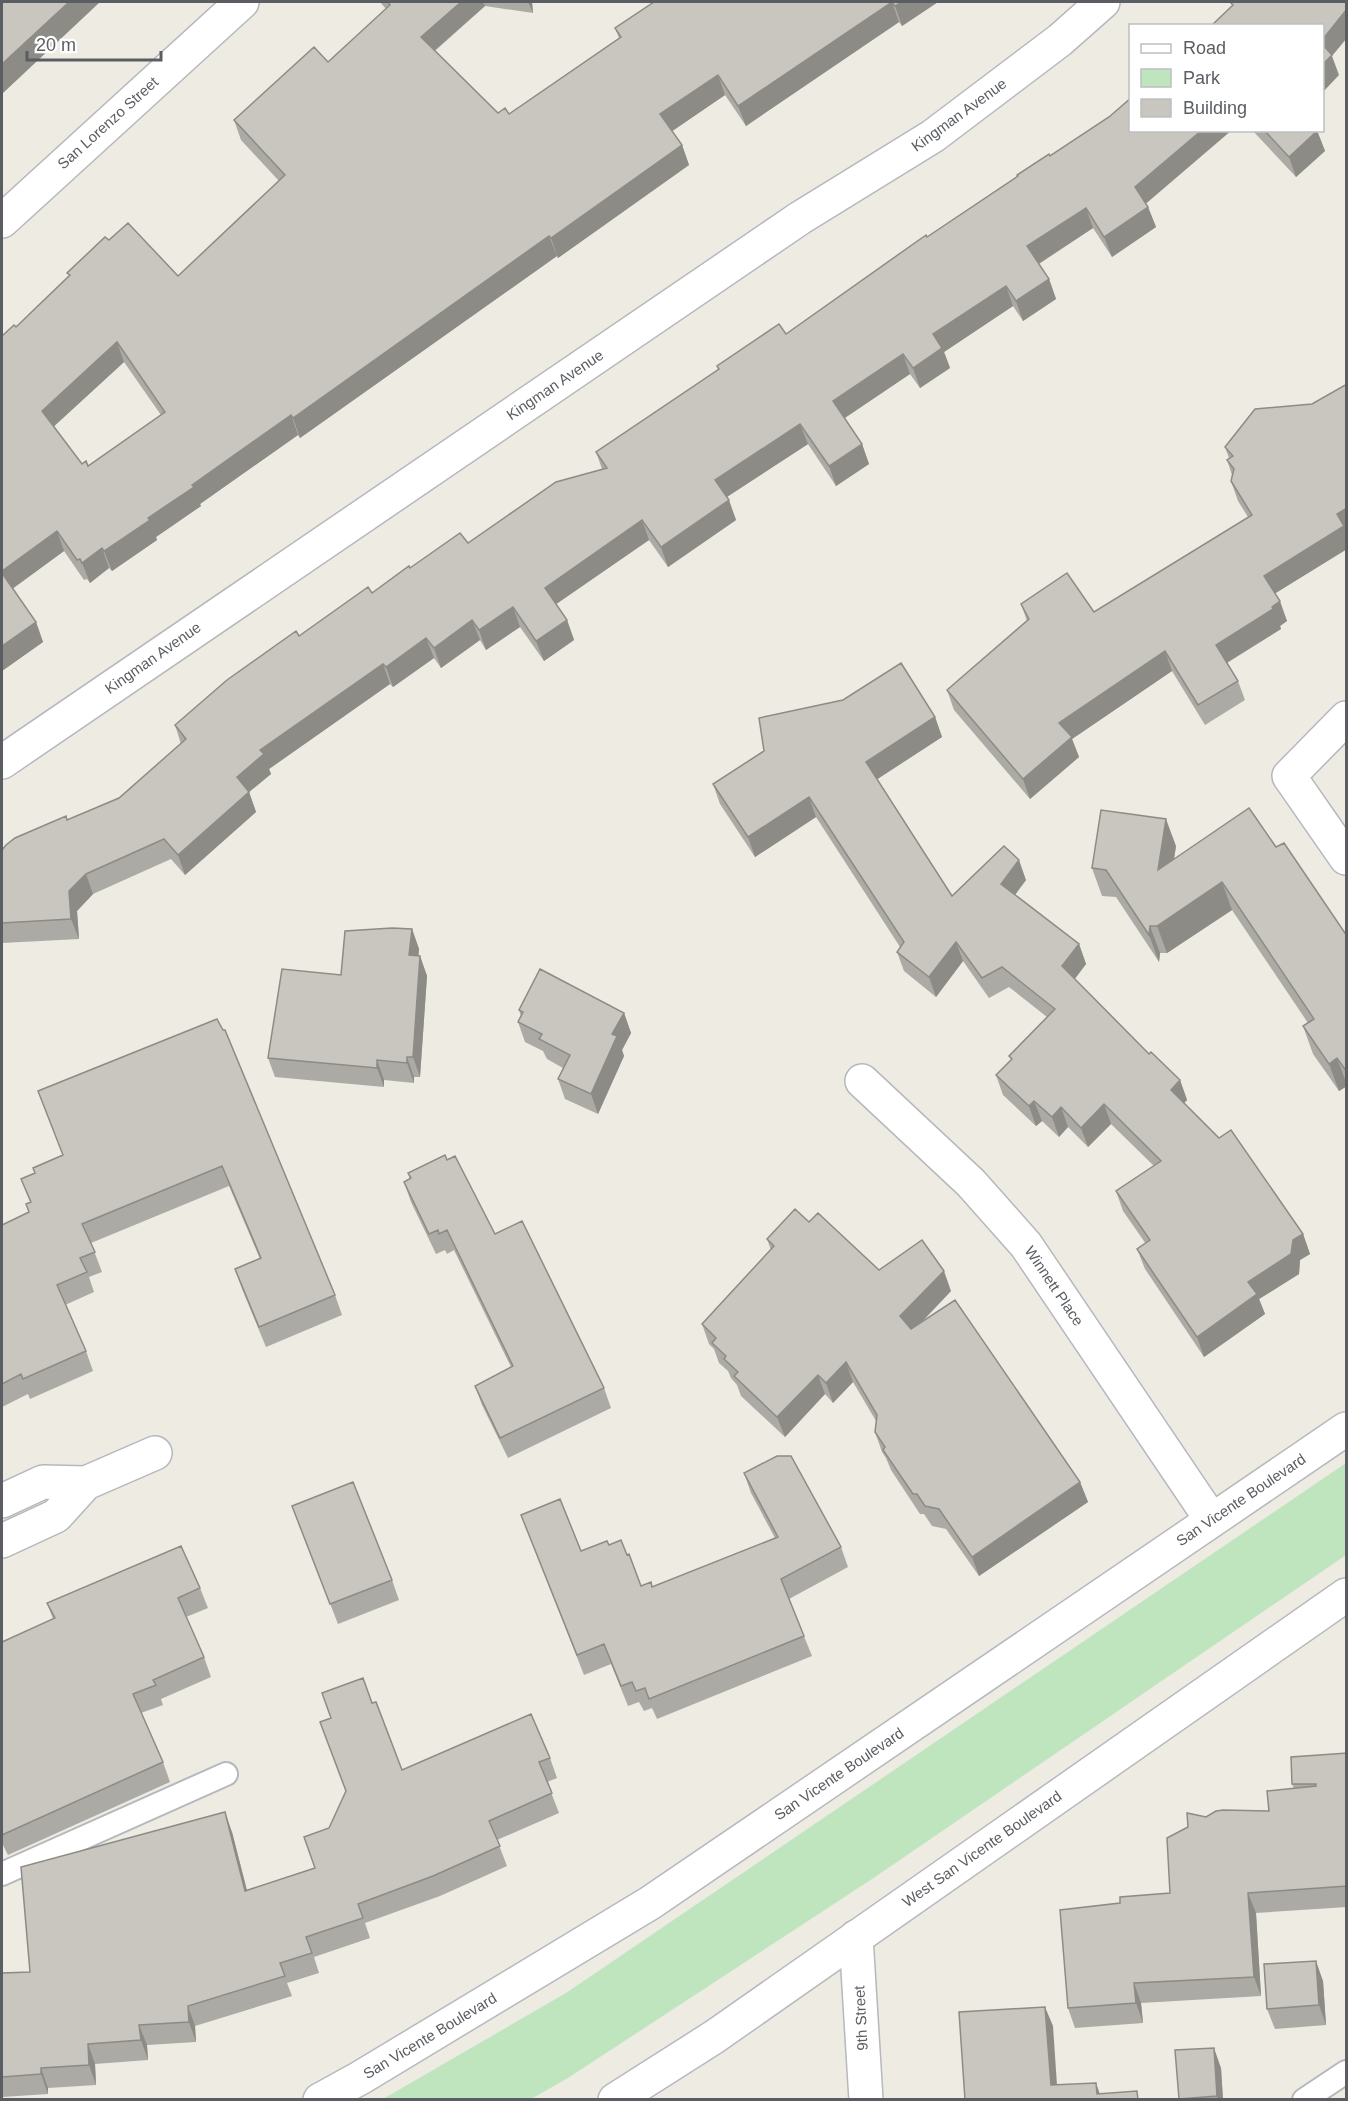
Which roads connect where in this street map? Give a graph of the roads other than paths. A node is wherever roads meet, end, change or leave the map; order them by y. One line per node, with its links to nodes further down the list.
1 (242, 2): 3 (street, San Lorenzo Street)
2 (1104, 2): 5 (street, Kingman Avenue)
3 (2, 221)
4 (1347, 718): 6 (street)
5 (2, 762)
6 (1347, 858)
7 (862, 1080): 12 (street, Winnett Place)
8 (1347, 1429): 12 (street, San Vicente Boulevard)
9 (154, 1453): 10 (street)
10 (86, 1483): 11 (street); 13 (street)
11 (2, 1501)
12 (1211, 1520): 19 (street, San Vicente Boulevard)
13 (2, 1541)
14 (1347, 1595): 17 (street, West San Vicente Boulevard)
15 (226, 1774): 16 (lane)
16 (2, 1874)
17 (856, 1937): 20 (street, West San Vicente Boulevard); 21 (street, 9th Street)
18 (1347, 2072): 22 (lane)
19 (320, 2100)
20 (615, 2100)
21 (866, 2100)
22 (1304, 2100)

